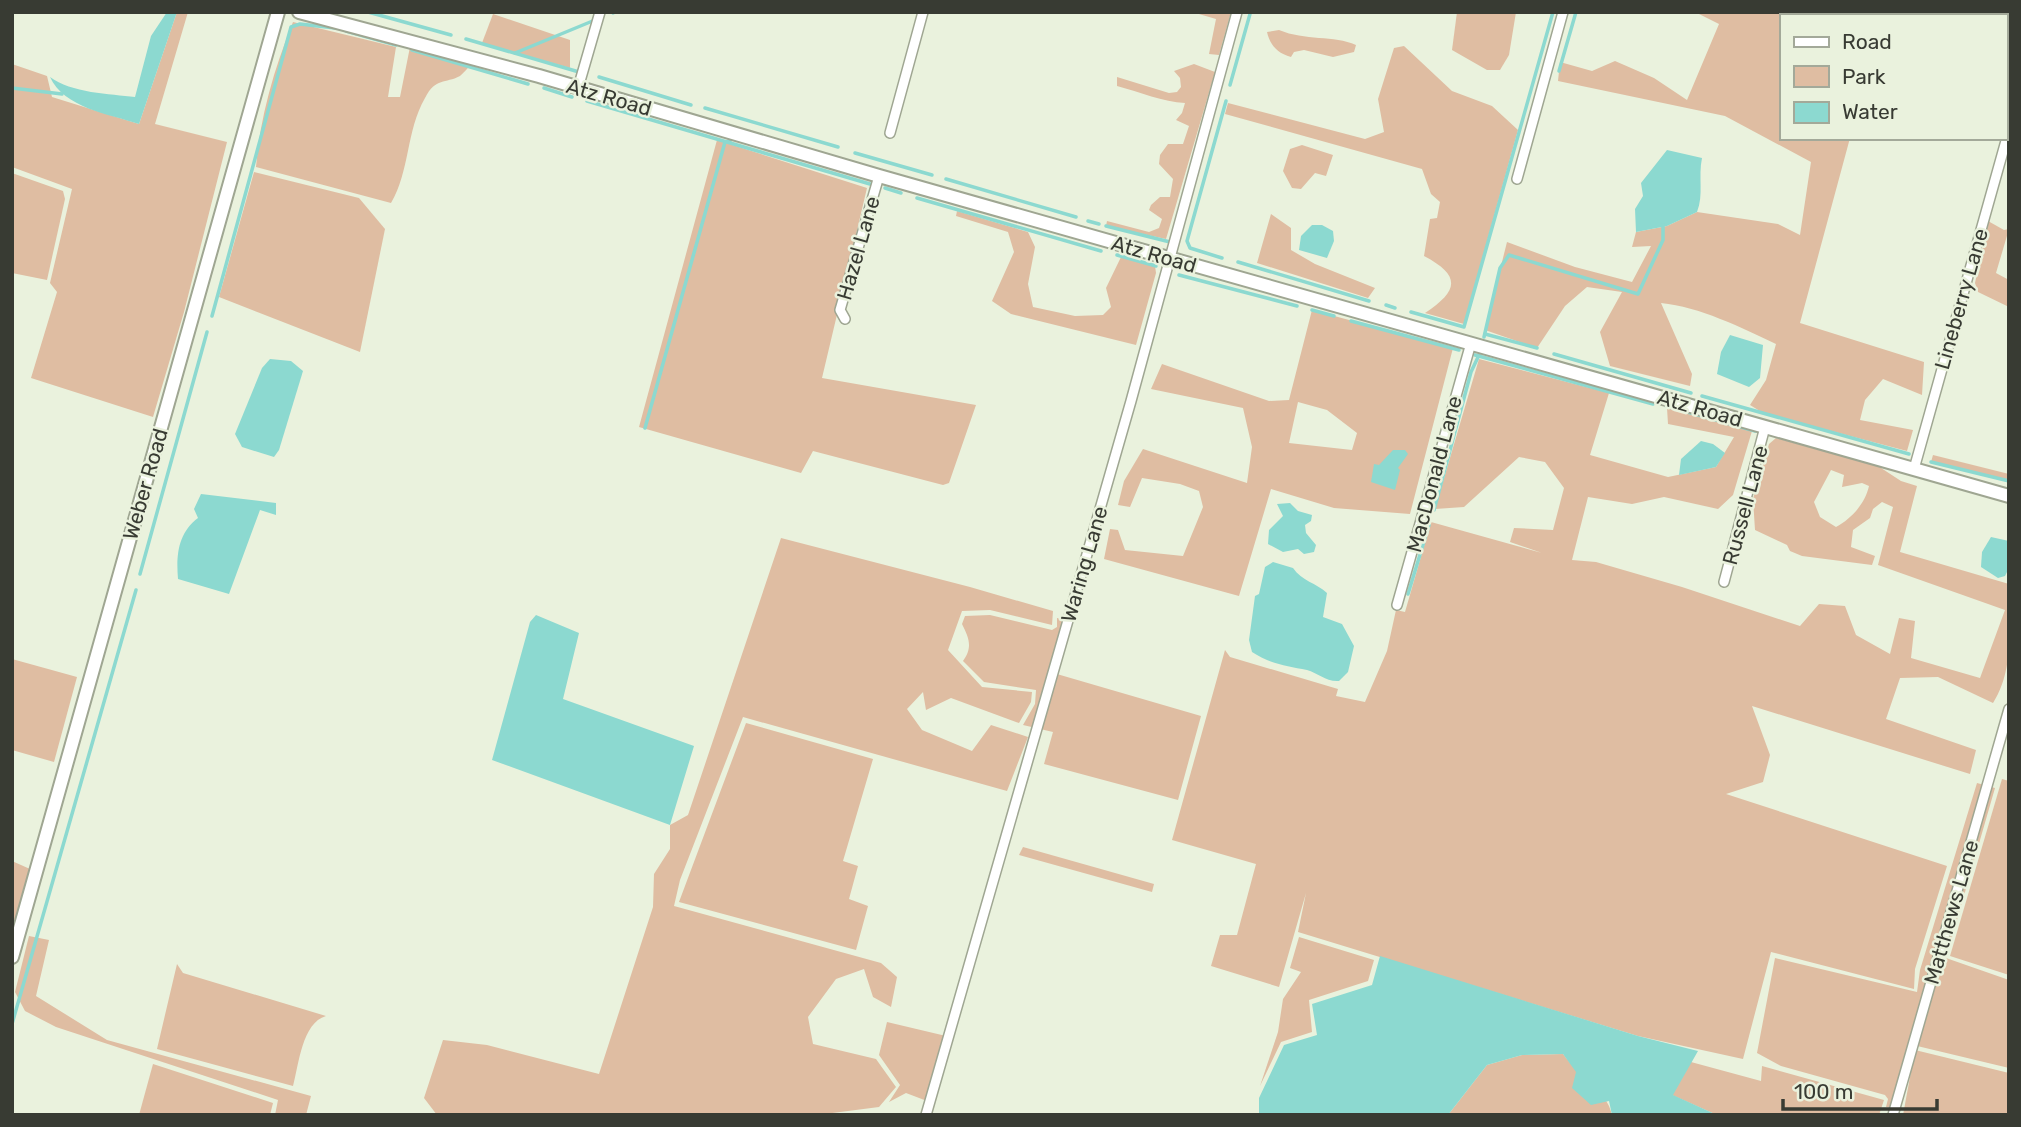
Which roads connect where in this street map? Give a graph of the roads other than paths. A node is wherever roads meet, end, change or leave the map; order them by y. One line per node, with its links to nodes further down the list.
1 (278, 12): 21 (street, Weber Road)
2 (299, 12): 7 (street, Atz Road)
3 (600, 12): 7 (street)
4 (923, 12): 8 (street)
5 (1237, 12): 12 (street, Waring Lane)
6 (1563, 12): 11 (street)
7 (578, 88): 10 (street, Atz Road)
8 (890, 133)
9 (2006, 140): 16 (street, Lineberry Lane)
10 (878, 176): 12 (street, Atz Road); 13 (street, Hazel Lane)
11 (1517, 178)
12 (1170, 259): 14 (street, Atz Road); 22 (street, Waring Lane)
13 (845, 319)
14 (1471, 343): 15 (street, Atz Road); 19 (street, MacDonald Lane)
15 (1765, 427): 16 (street, Atz Road); 18 (street, Russell Lane)
16 (1914, 469): 17 (street, Atz Road)
17 (2009, 496)
18 (1724, 582)
19 (1397, 605)
20 (2009, 709): 23 (street, Matthews Lane)
21 (12, 957)
22 (926, 1115)
23 (1892, 1115)

